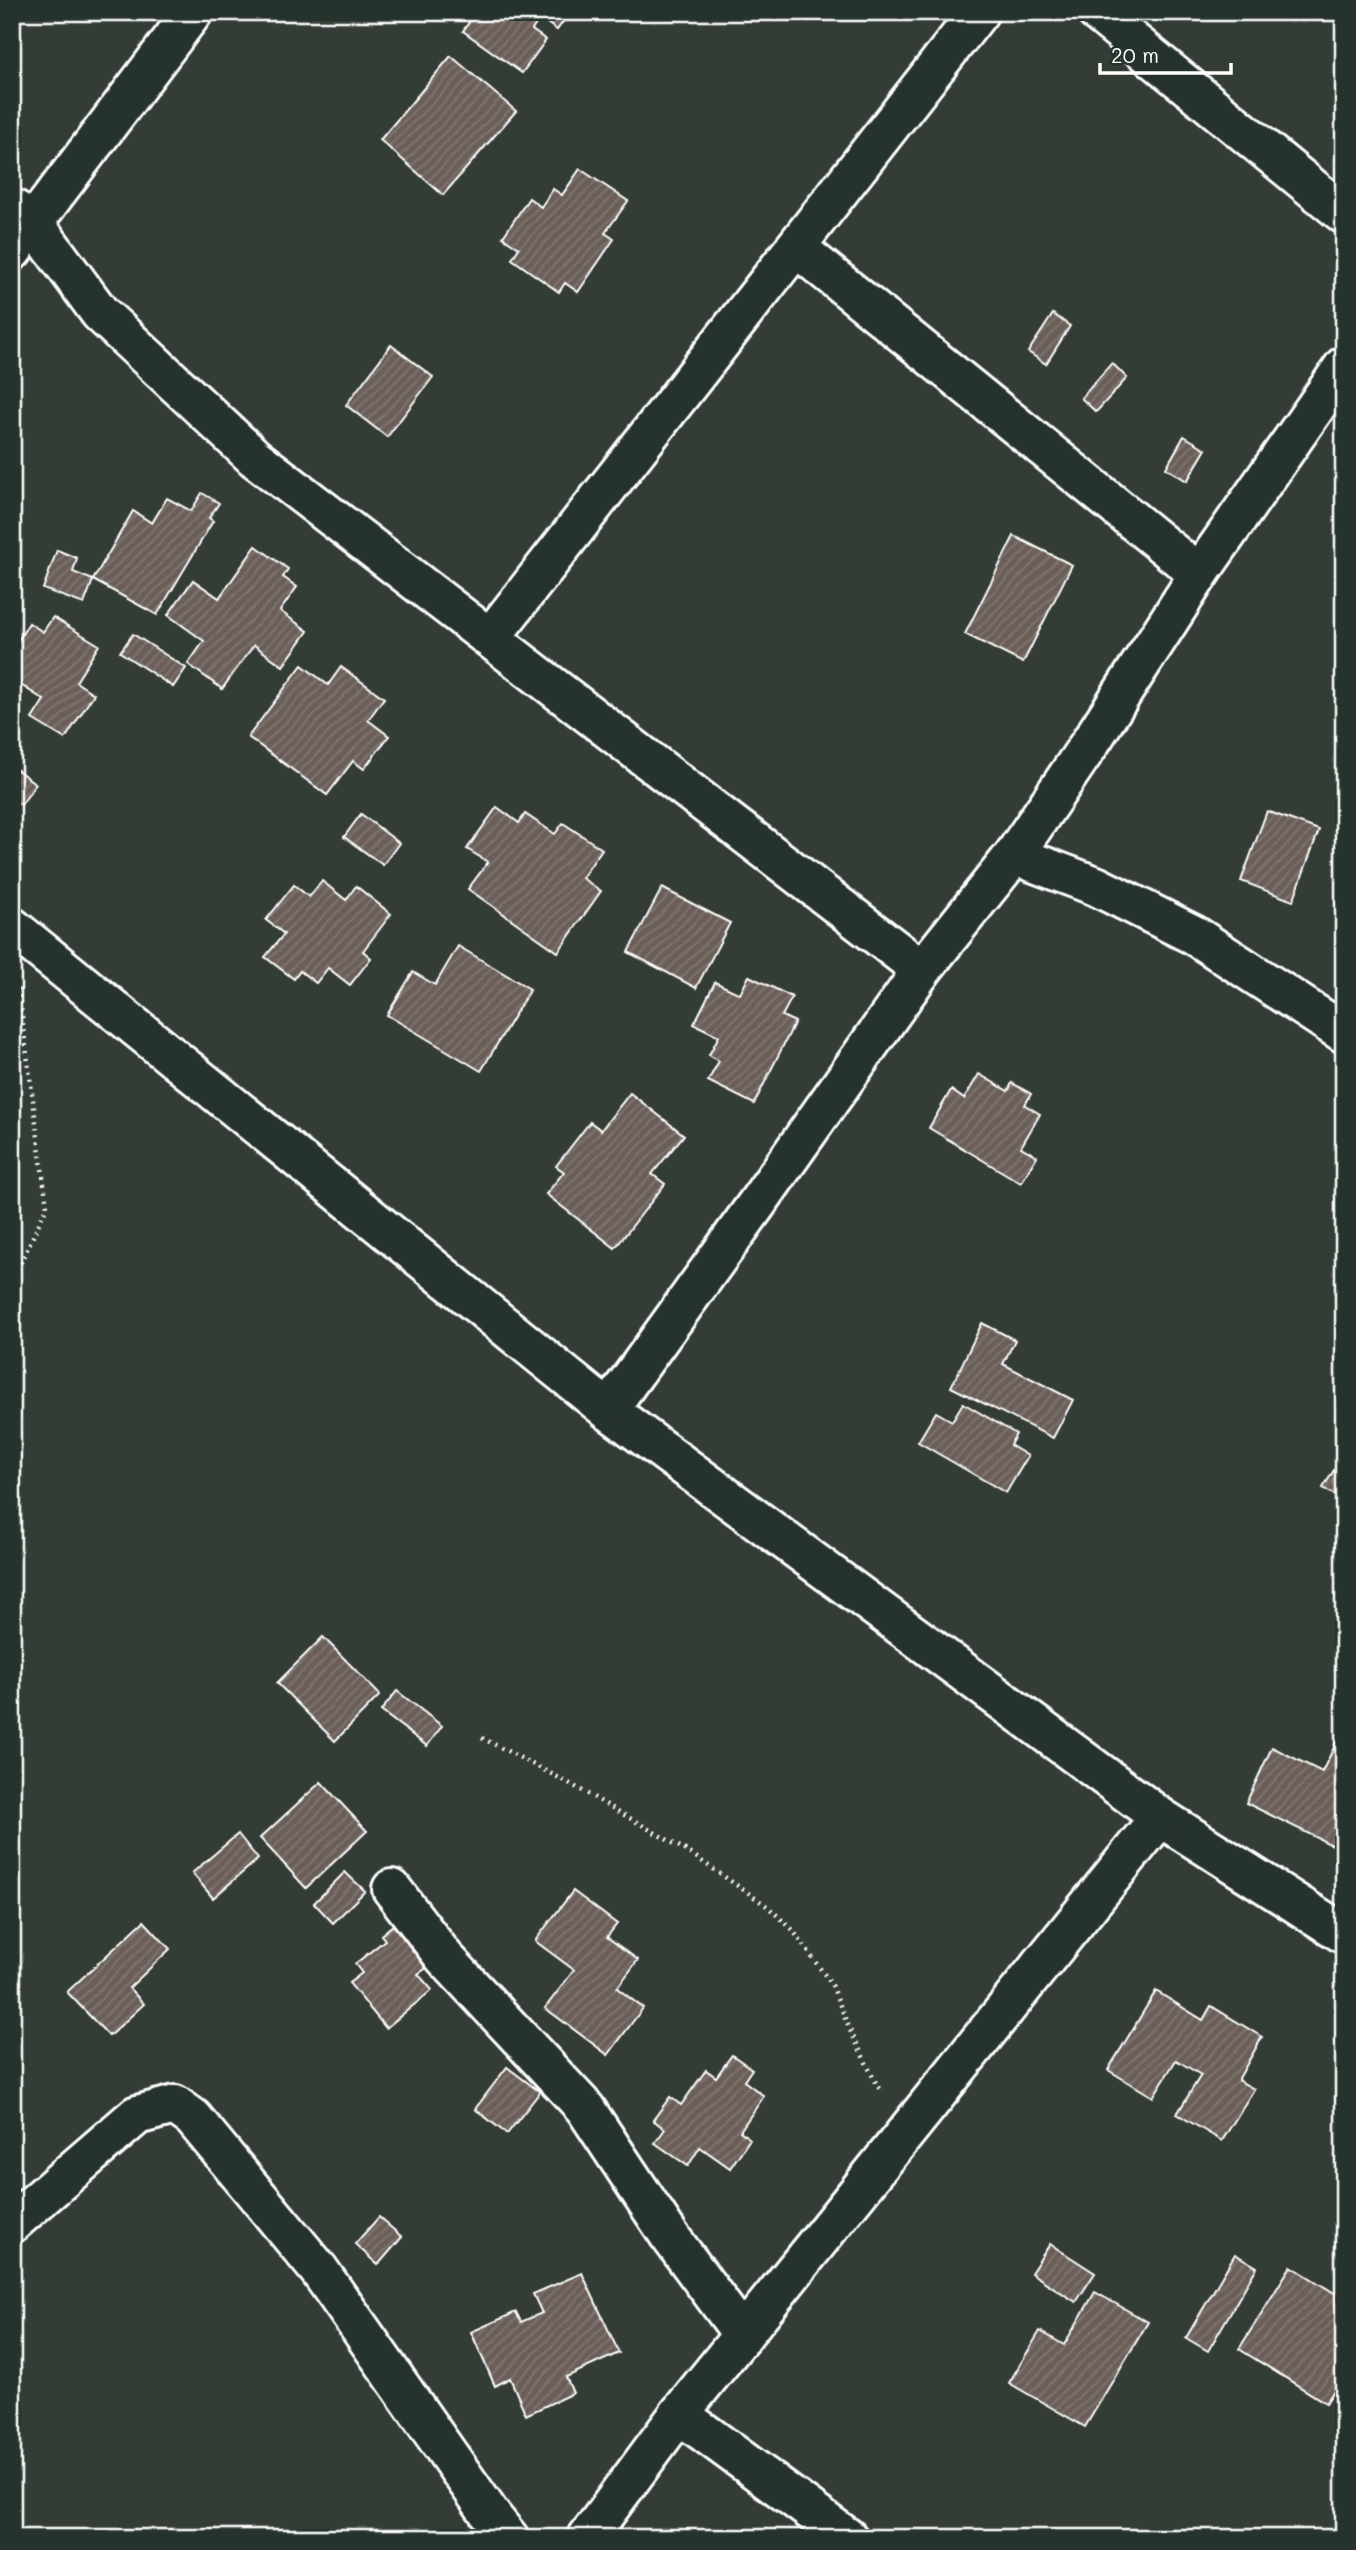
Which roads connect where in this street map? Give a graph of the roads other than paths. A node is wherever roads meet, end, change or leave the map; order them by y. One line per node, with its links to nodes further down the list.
1 (193, 12): 5 (street)
2 (979, 12): 6 (street)
3 (1097, 12): 4 (street)
4 (1344, 214)
5 (19, 227): 9 (street)
6 (796, 247): 8 (street); 9 (street)
7 (1344, 366): 8 (street)
8 (1199, 574): 10 (street)
9 (490, 638): 12 (street)
10 (1014, 855): 12 (street); 13 (street)
11 (12, 926): 14 (street)
12 (922, 970): 14 (street)
13 (1344, 1033)
14 (608, 1409): 15 (street)
15 (1160, 1817): 17 (street); 19 (street)
16 (392, 1889): 19 (street)
17 (1344, 1934)
18 (12, 2224): 21 (street)
19 (743, 2335): 20 (street)
20 (679, 2414): 22 (street); 23 (street)
21 (509, 2538)
22 (587, 2538)
23 (848, 2538)

